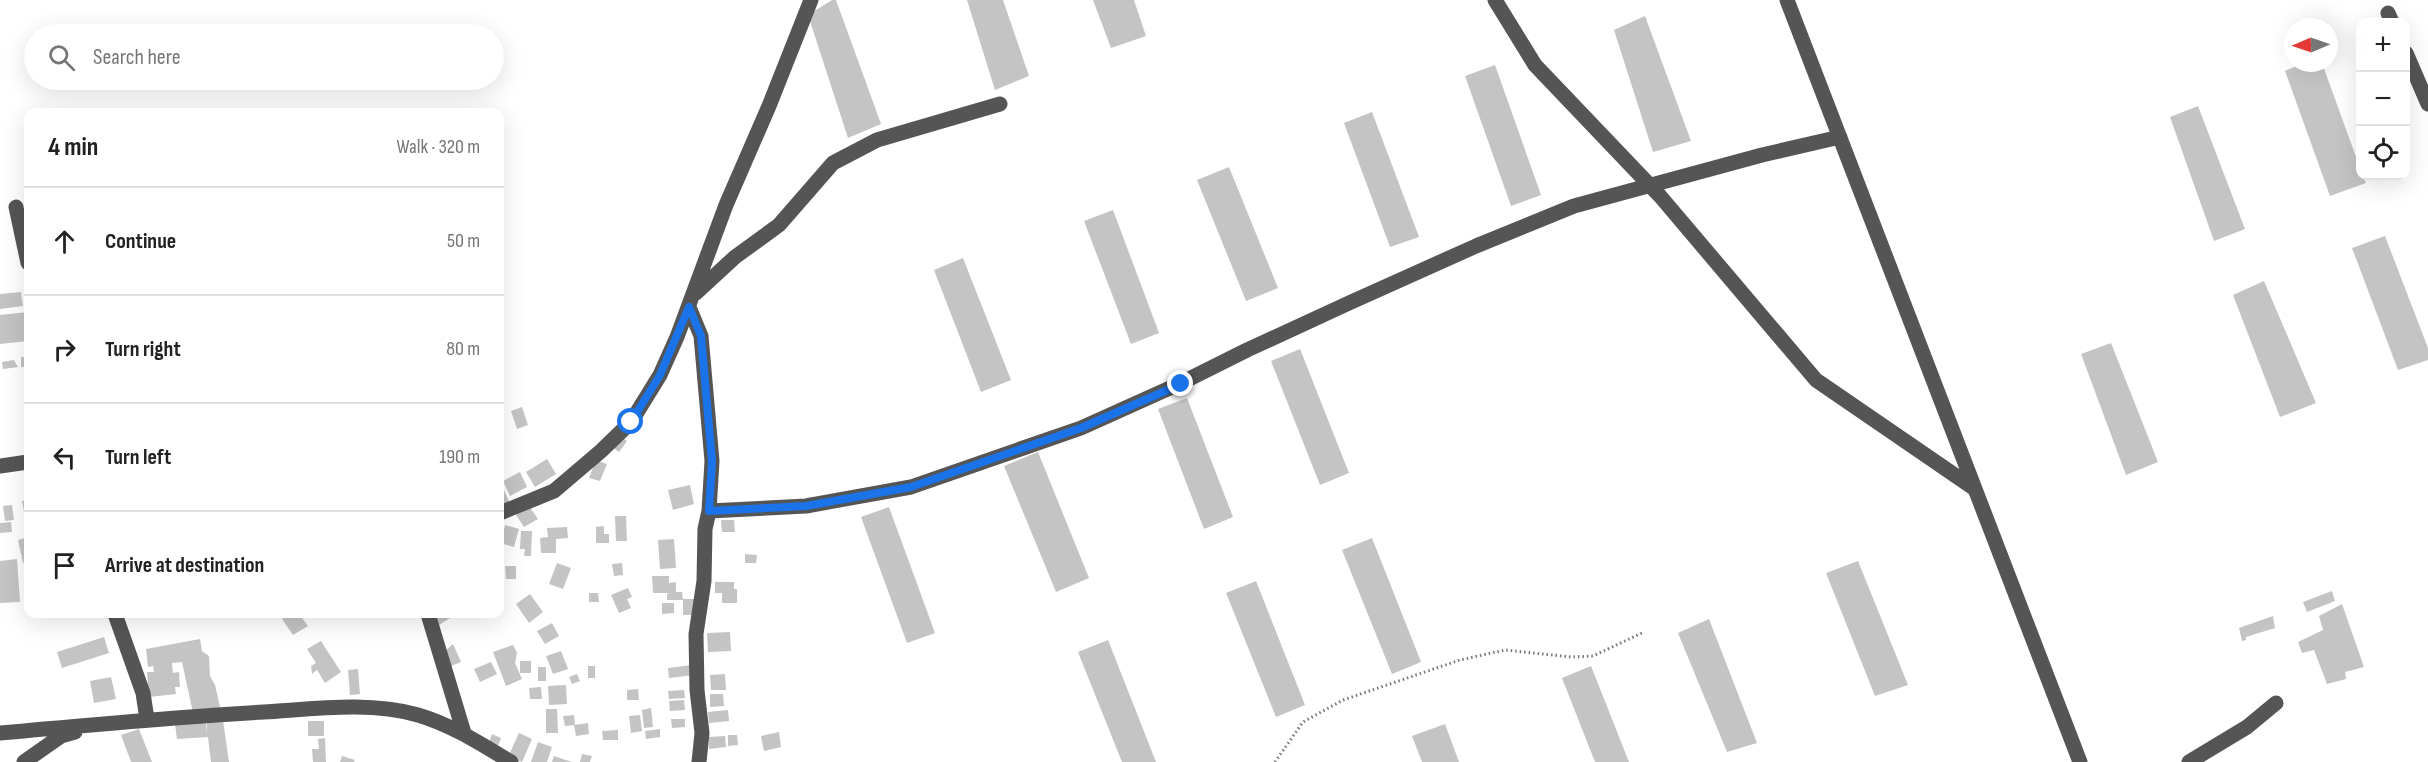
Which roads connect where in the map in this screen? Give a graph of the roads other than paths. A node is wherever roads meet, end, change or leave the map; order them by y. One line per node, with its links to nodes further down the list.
1 (811, 0): 11 (street)
2 (1495, 0): 8 (street)
3 (1787, 0): 7 (street)
4 (2410, 62): 6 (street)
5 (1000, 104): 11 (street)
6 (2428, 104)
7 (1840, 137): 8 (street); 14 (street)
8 (1649, 184): 14 (street); 16 (street)
9 (16, 207): 10 (street)
10 (24, 244)
11 (692, 301): 15 (street); 16 (street)
12 (24, 463): 13 (street)
13 (0, 466)
14 (1976, 489): 27 (street)
15 (504, 511)
16 (709, 511): 26 (street)
17 (116, 618): 20 (street)
18 (429, 618): 23 (street)
19 (2276, 703): 28 (street)
20 (147, 719): 21 (street); 23 (street)
21 (102, 724): 22 (street); 24 (street)
22 (0, 733)
23 (464, 733): 25 (street)
24 (24, 762)
25 (511, 762)
26 (699, 762)
27 (2080, 762)
28 (2189, 762)

